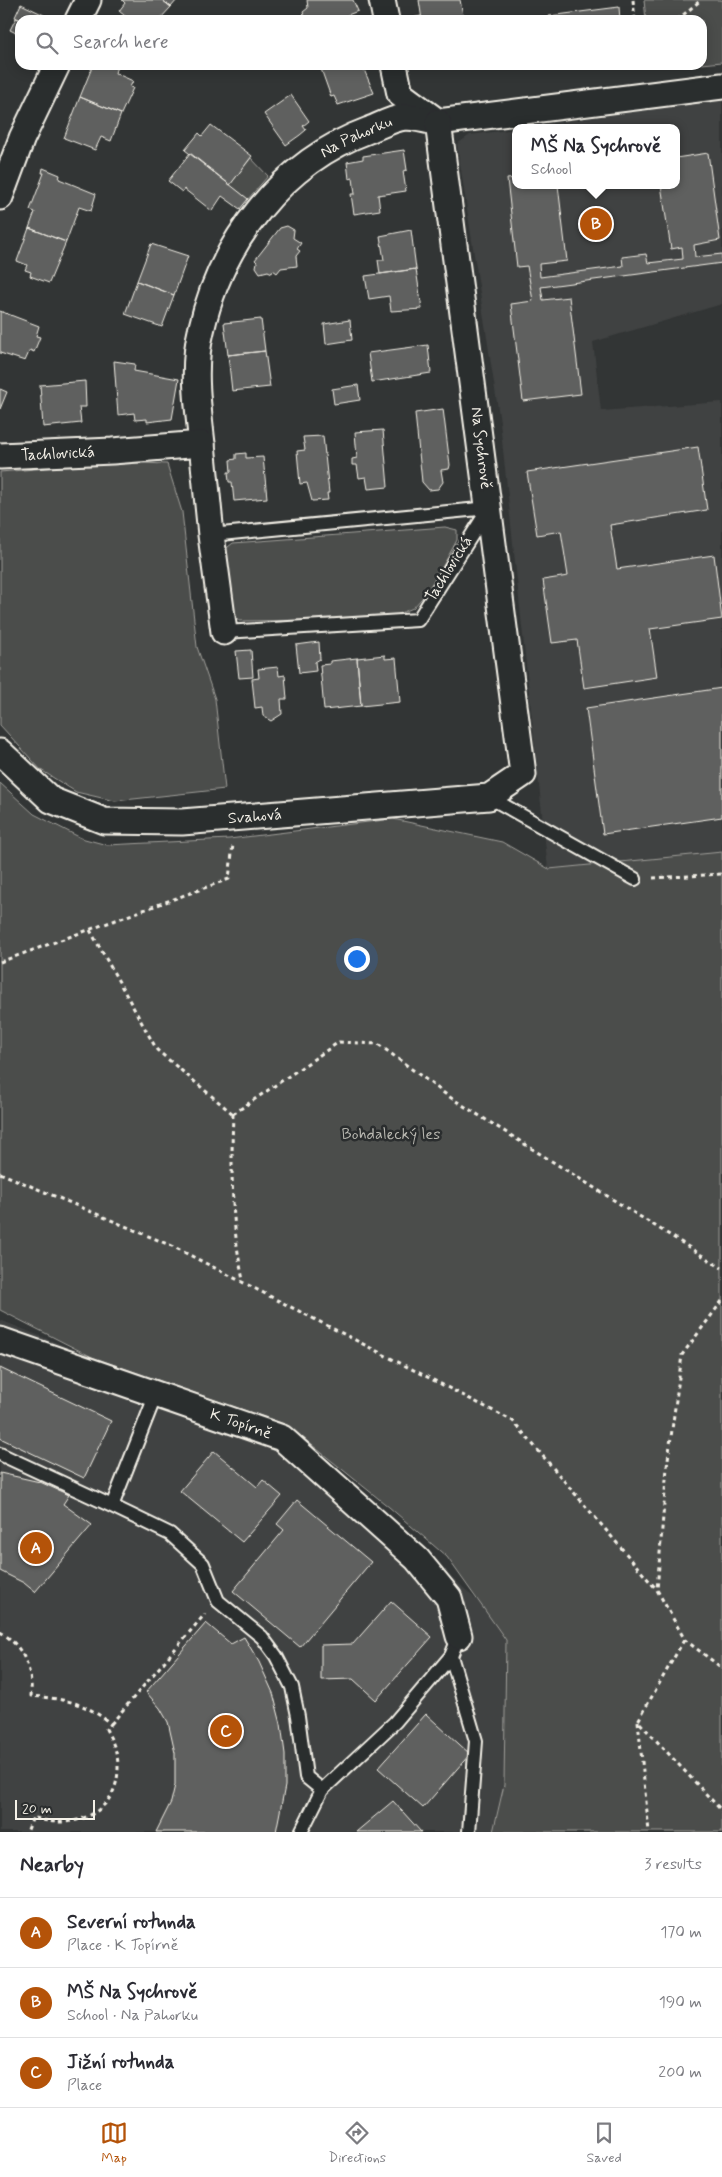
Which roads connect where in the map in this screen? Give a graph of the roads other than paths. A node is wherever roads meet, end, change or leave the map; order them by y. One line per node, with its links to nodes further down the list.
1 (88, 0): 3 (street)
2 (382, 0): 4 (street)
3 (80, 15)
4 (385, 15)
5 (55, 70): 9 (street)
6 (395, 70): 8 (street)
7 (722, 86): 8 (street, Na Pahorku)
8 (438, 122): 10 (street, Na Pahorku); 12 (street, Na Sychrově)
9 (0, 197)
10 (202, 444): 11 (street, Tachlovická); 13 (street, Tachlovická)
11 (0, 456)
12 (489, 508): 13 (lane, Tachlovická); 14 (lane, Tachlovická); 16 (street, Na Sychrově)
13 (211, 535): 14 (street, Tachlovická)
14 (224, 632)
15 (0, 752): 17 (street, Svahová)
16 (523, 774): 17 (street, Svahová)
17 (489, 797): 18 (lane)
18 (635, 879)
19 (0, 1340): 20 (street, K Topírně)
20 (156, 1394): 22 (lane); 23 (street, K Topírně)
21 (0, 1454): 22 (lane)
22 (112, 1506): 24 (lane)
23 (455, 1646): 24 (lane); 26 (lane)
24 (322, 1790): 25 (lane)
25 (301, 1832)
26 (469, 1832)

